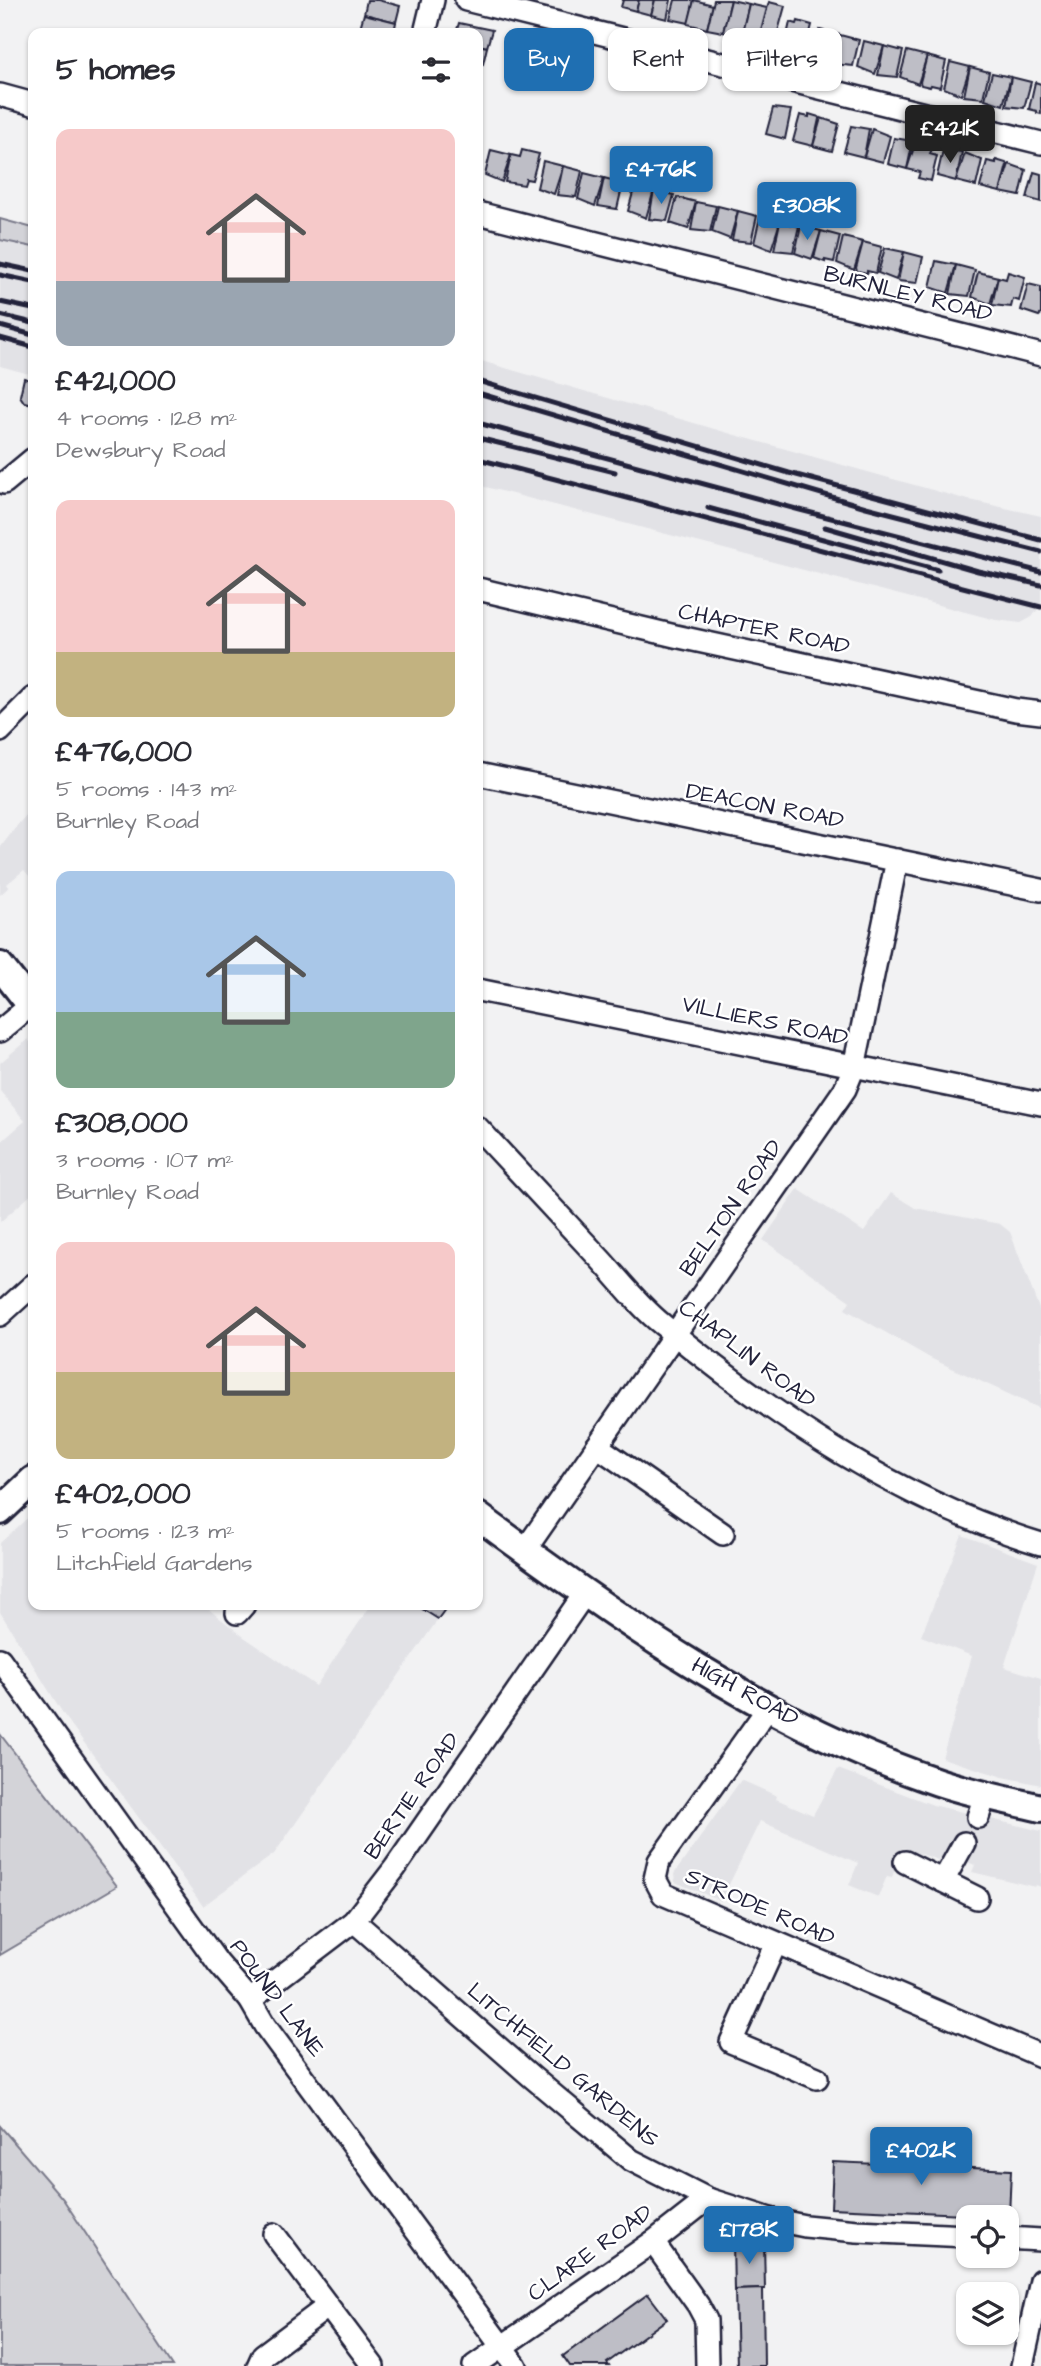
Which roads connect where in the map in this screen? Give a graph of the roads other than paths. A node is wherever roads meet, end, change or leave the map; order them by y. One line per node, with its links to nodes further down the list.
1 (433, 0): 3 (street)
2 (466, 0): 6 (street)
3 (426, 28)
4 (0, 96): 5 (street)
5 (28, 103)
6 (1041, 143)
7 (483, 214): 8 (street, BURNLEY ROAD)
8 (1041, 355)
9 (28, 463): 10 (street)
10 (1, 483)
11 (483, 590): 13 (street, CHAPTER ROAD)
12 (28, 703): 14 (street)
13 (1041, 713)
14 (0, 731)
15 (483, 775): 16 (street, DEACON ROAD)
16 (897, 860): 17 (street, DEACON ROAD); 23 (street, BELTON ROAD)
17 (1041, 890)
18 (0, 966): 20 (main road)
19 (483, 991): 23 (street, VILLIERS ROAD)
20 (28, 999)
21 (28, 1005): 22 (street)
22 (0, 1031)
23 (854, 1066): 24 (street, VILLIERS ROAD); 28 (street, BELTON ROAD)
24 (1041, 1104)
25 (483, 1133): 28 (street, CHAPLIN ROAD)
26 (28, 1290): 27 (street)
27 (0, 1315)
28 (675, 1334): 29 (street, BELTON ROAD); 34 (street, CHAPLIN ROAD)
29 (597, 1447): 33 (street); 35 (street, BELTON ROAD)
30 (28, 1484): 31 (main road)
31 (0, 1511)
32 (483, 1520): 35 (main road, HIGH ROAD)
33 (723, 1534)
34 (1041, 1544)
35 (525, 1550): 36 (main road, HIGH ROAD)
36 (585, 1593): 38 (main road, HIGH ROAD); 44 (street, BERTIE ROAD)
37 (3, 1668): 46 (street, POUND LANE)
38 (768, 1708): 39 (main road, HIGH ROAD); 45 (street, STRODE ROAD)
39 (1041, 1808)
40 (964, 1843): 42 (street)
41 (905, 1862): 42 (street)
42 (943, 1881): 43 (street)
43 (977, 1898)
44 (354, 1921): 46 (street, BERTIE ROAD); 49 (street, LITCHFIELD GARDENS)
45 (776, 1943): 47 (street, STRODE ROAD); 48 (street)
46 (250, 2000): 57 (street, POUND LANE)
47 (1041, 2056)
48 (817, 2078)
49 (708, 2199): 51 (street, LITCHFIELD GARDENS); 54 (street, CLARE ROAD)
50 (274, 2234): 56 (street)
51 (956, 2235)
52 (1019, 2239): 53 (street)
53 (1041, 2240)
54 (653, 2242): 57 (street, CLARE ROAD); 62 (street)
55 (1041, 2280): 63 (street)
56 (327, 2307): 58 (street); 59 (street)
57 (502, 2348): 60 (street, CLARE ROAD); 61 (street, POUND LANE)
58 (258, 2366)
59 (373, 2366)
60 (474, 2366)
61 (516, 2366)
62 (707, 2366)
63 (1022, 2366)

